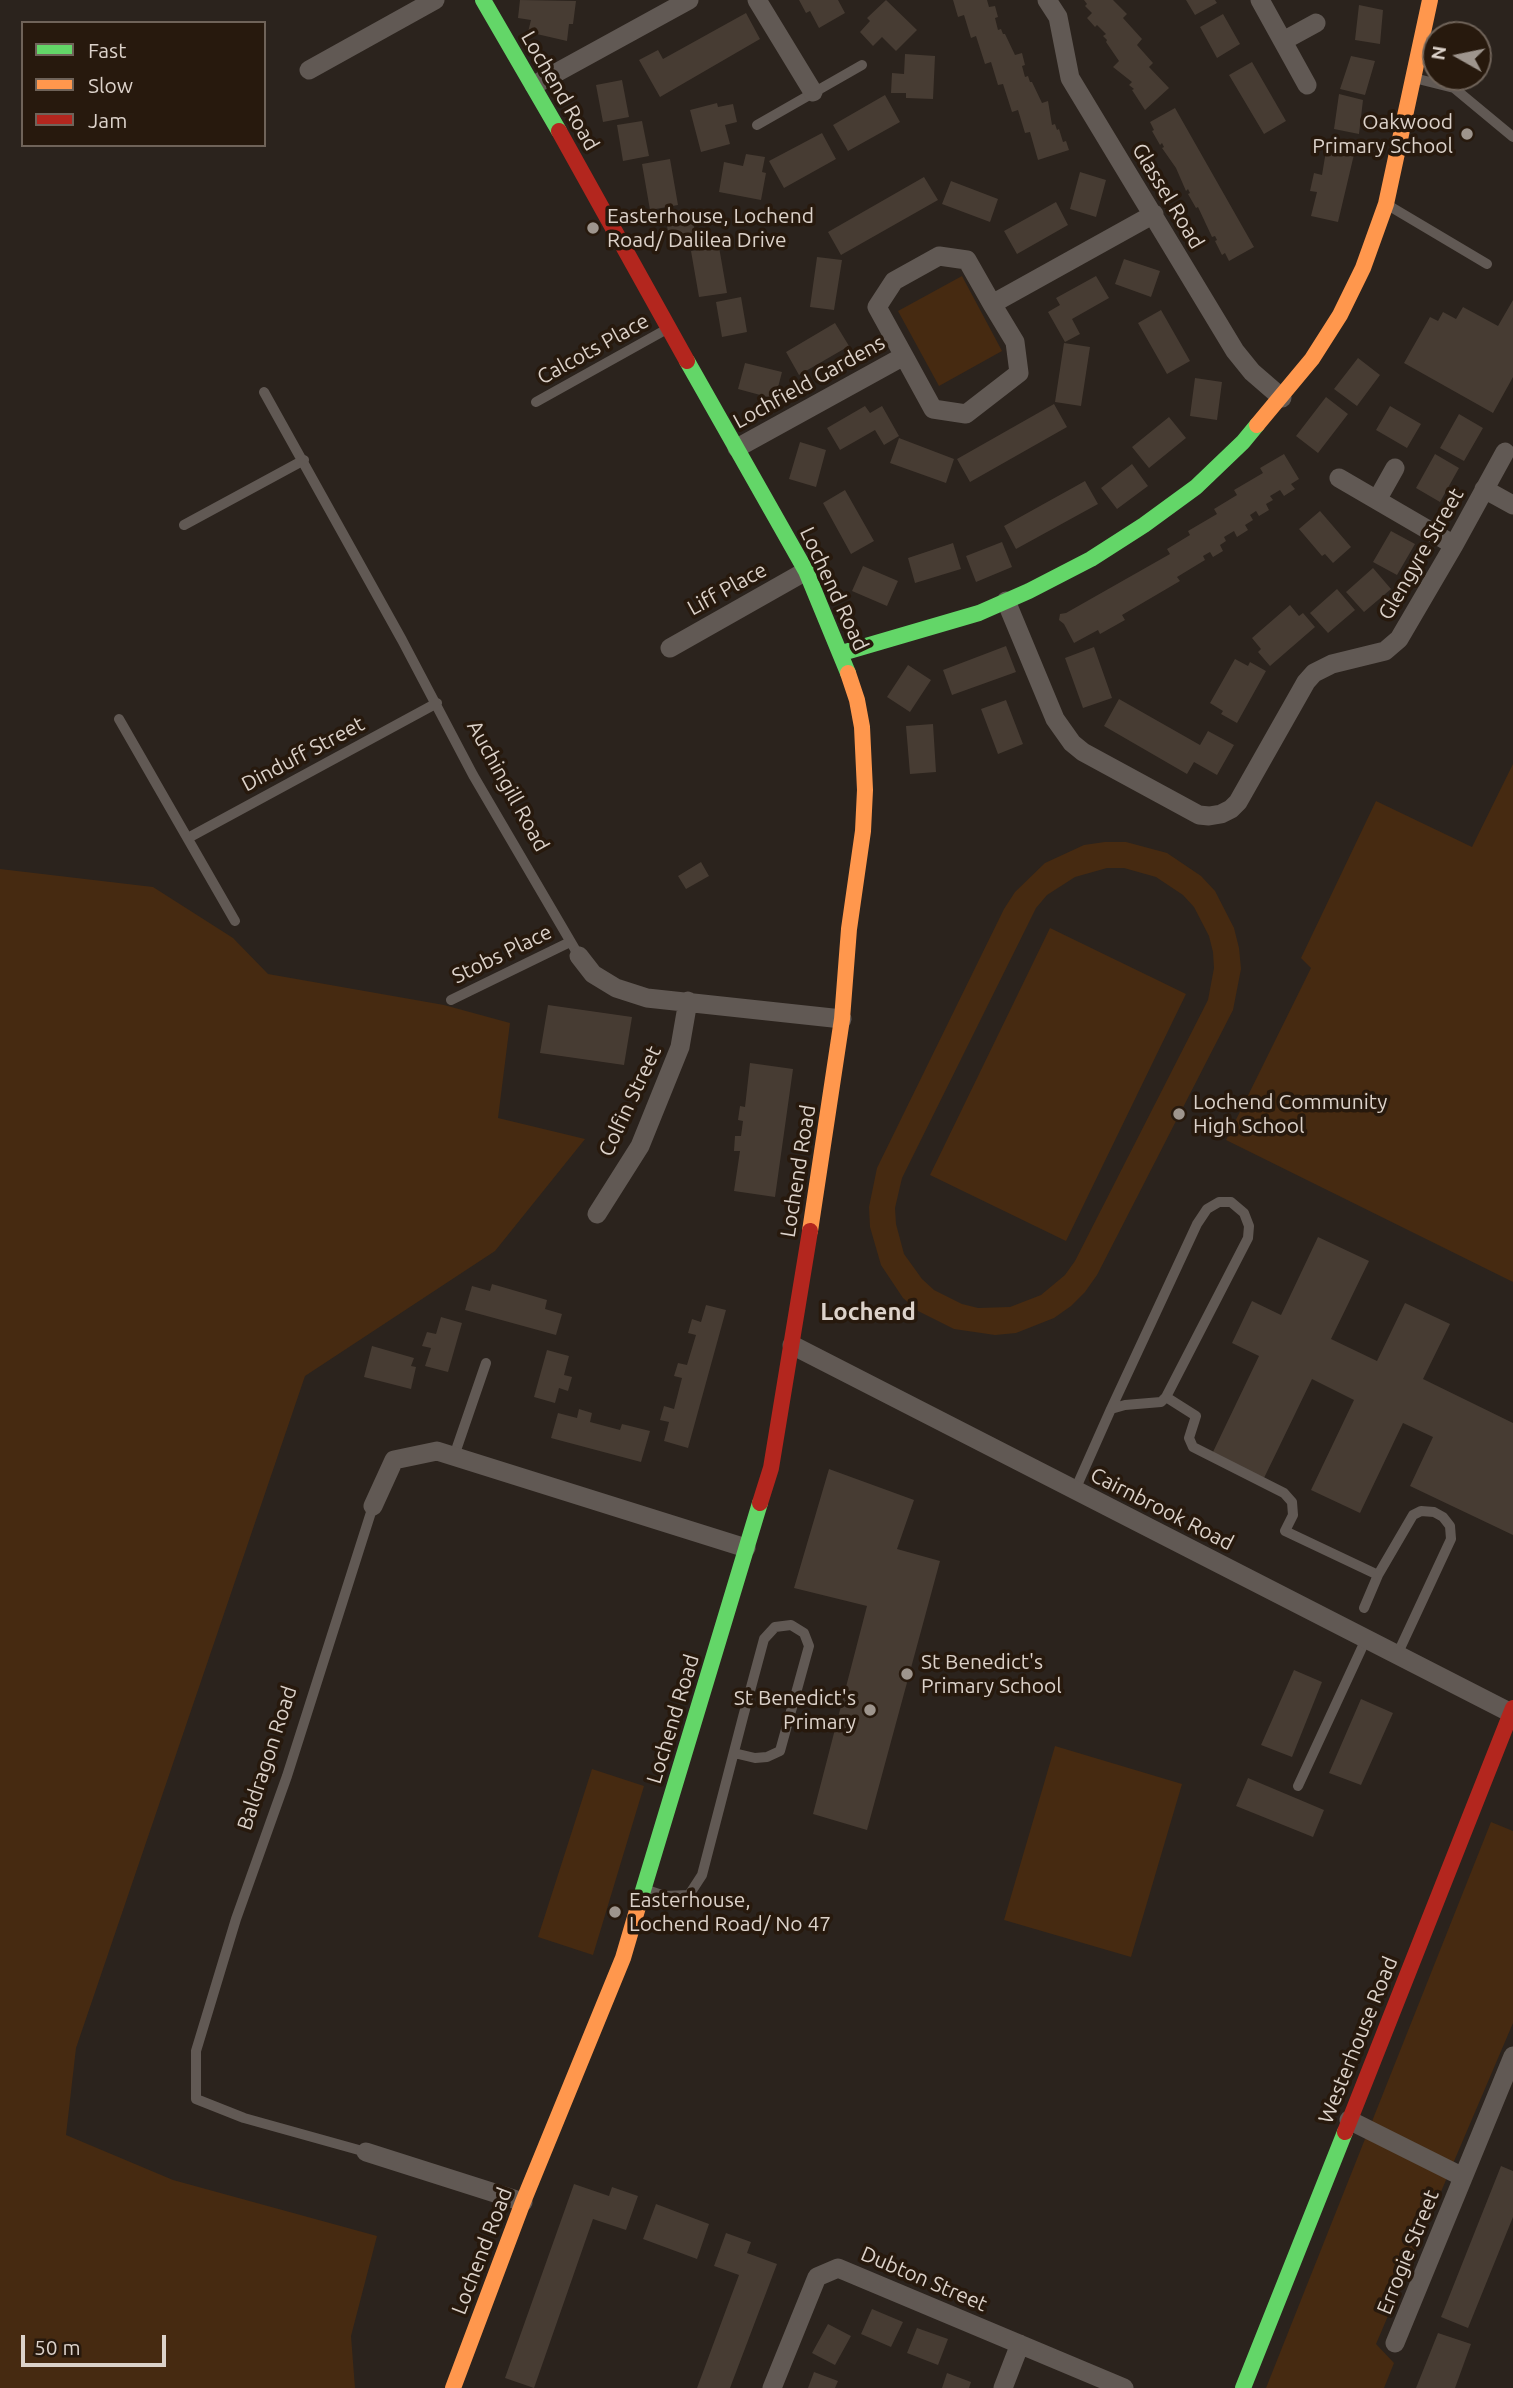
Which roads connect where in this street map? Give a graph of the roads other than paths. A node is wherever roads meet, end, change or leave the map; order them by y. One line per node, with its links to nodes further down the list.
1 (435, 0): 11 (street)
2 (483, 0): 13 (street, Lochend Road)
3 (689, 0): 13 (street)
4 (757, 0): 15 (street)
5 (1047, 0): 19 (street, Glassel Road)
6 (1260, 0): 9 (street)
7 (1430, 0): 12 (street)
8 (1316, 23): 9 (street)
9 (1283, 41): 14 (street)
10 (862, 65): 15 (lane)
11 (309, 70)
12 (1413, 78): 17 (lane); 18 (street)
13 (534, 85): 22 (street, Lochend Road)
14 (1307, 85)
15 (813, 92): 16 (lane)
16 (757, 125)
17 (1513, 137)
18 (1386, 204): 20 (lane); 25 (street)
19 (1154, 214): 21 (street); 25 (street, Glassel Road)
20 (1487, 264)
21 (992, 304): 23 (street, Lochfield Gardens); 23 (street, Lochfield Gardens)
22 (668, 328): 26 (lane, Calcots Place); 27 (street, Lochend Road)
23 (904, 356): 27 (street, Lochfield Gardens)
24 (264, 392): 29 (lane, Auchingill Road)
25 (1282, 398): 38 (street)
26 (536, 402)
27 (737, 448): 37 (street, Lochend Road)
28 (1504, 452): 32 (street, Glengyre Street)
29 (304, 460): 35 (lane); 41 (lane, Auchingill Road)
30 (1395, 468): 33 (street)
31 (1339, 478): 33 (street)
32 (1484, 489): 34 (street, Glengyre Street); 36 (street, Glengyre Street)
33 (1377, 500): 36 (street)
34 (1513, 505)
35 (184, 525)
36 (1454, 545): 38 (street, Glengyre Street)
37 (806, 571): 39 (street, Liff Place); 40 (street, Lochend Road)
38 (1006, 601): 40 (street)
39 (670, 648)
40 (842, 653): 48 (street, Lochend Road)
41 (437, 703): 43 (lane, Dinduff Street); 45 (lane, Auchingill Road)
42 (119, 719): 43 (lane)
43 (188, 838): 44 (lane)
44 (235, 921)
45 (574, 949): 46 (lane, Stobs Place); 47 (street, Auchingill Road)
46 (451, 1000)
47 (688, 1001): 48 (street, Auchingill Road); 49 (street, Colfin Street)
48 (842, 1019): 50 (street, Lochend Road)
49 (597, 1214)
50 (792, 1345): 55 (street, Cairnbrook Road); 57 (street, Lochend Road)
51 (486, 1363): 54 (lane)
52 (1166, 1397): 53 (lane); 53 (lane); 58 (lane)
53 (1111, 1409): 55 (lane)
54 (454, 1456): 56 (street, Baldragon Road); 57 (street, Baldragon Road)
55 (1075, 1490): 60 (street, Cairnbrook Road)
56 (373, 1506): 68 (lane, Baldragon Road)
57 (746, 1548): 65 (street, Lochend Road)
58 (1378, 1575): 59 (lane); 61 (lane)
59 (1364, 1608)
60 (1366, 1639): 61 (street, Cairnbrook Road); 64 (lane)
61 (1397, 1655): 62 (street, Cairnbrook Road)
62 (1512, 1710): 67 (street, Westerhouse Road)
63 (734, 1753): 63 (lane); 65 (lane)
64 (1298, 1786)
65 (644, 1889): 70 (street, Lochend Road)
66 (1513, 2056): 69 (street, Errogie Street)
67 (1349, 2120): 69 (street, Errogie Street); 77 (street, Westerhouse Road)
68 (366, 2152): 70 (street, Baldragon Road)
69 (1463, 2177): 71 (street, Errogie Street)
70 (523, 2202): 73 (street, Lochend Road)
71 (1395, 2343)
72 (1020, 2344): 74 (street, Dubton Street); 75 (street); 76 (street, Dubton Street)
73 (453, 2388)
74 (772, 2388)
75 (1003, 2388)
76 (1124, 2388)
77 (1243, 2388)

